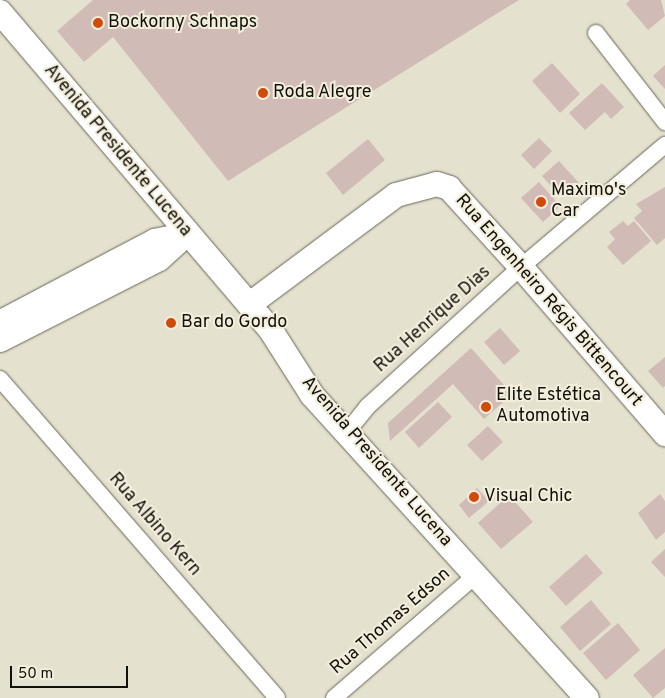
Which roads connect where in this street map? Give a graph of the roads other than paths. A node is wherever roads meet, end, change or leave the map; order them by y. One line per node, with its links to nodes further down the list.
1 (0, 12): 5 (main road, Avenida Presidente Lucena)
2 (596, 33): 3 (street)
3 (665, 122)
4 (665, 145): 6 (street, Rua Henrique Dias)
5 (186, 235): 7 (main road); 8 (main road, Avenida Presidente Lucena)
6 (521, 267): 8 (main road, Rua Engenheiro Régis Bittencourt); 12 (street, Rua Henrique Dias); 13 (main road, Rua Engenheiro Régis Bittencourt)
7 (82, 289): 9 (main road); 10 (main road)
8 (250, 304): 12 (main road, Avenida Presidente Lucena)
9 (0, 322)
10 (0, 340)
11 (0, 379): 15 (street, Rua Albino Kern)
12 (346, 432): 14 (main road, Avenida Presidente Lucena)
13 (665, 434)
14 (475, 576): 16 (street, Rua Thomas Edson); 17 (main road, Avenida Presidente Lucena)
15 (277, 698)
16 (334, 698)
17 (587, 698)

